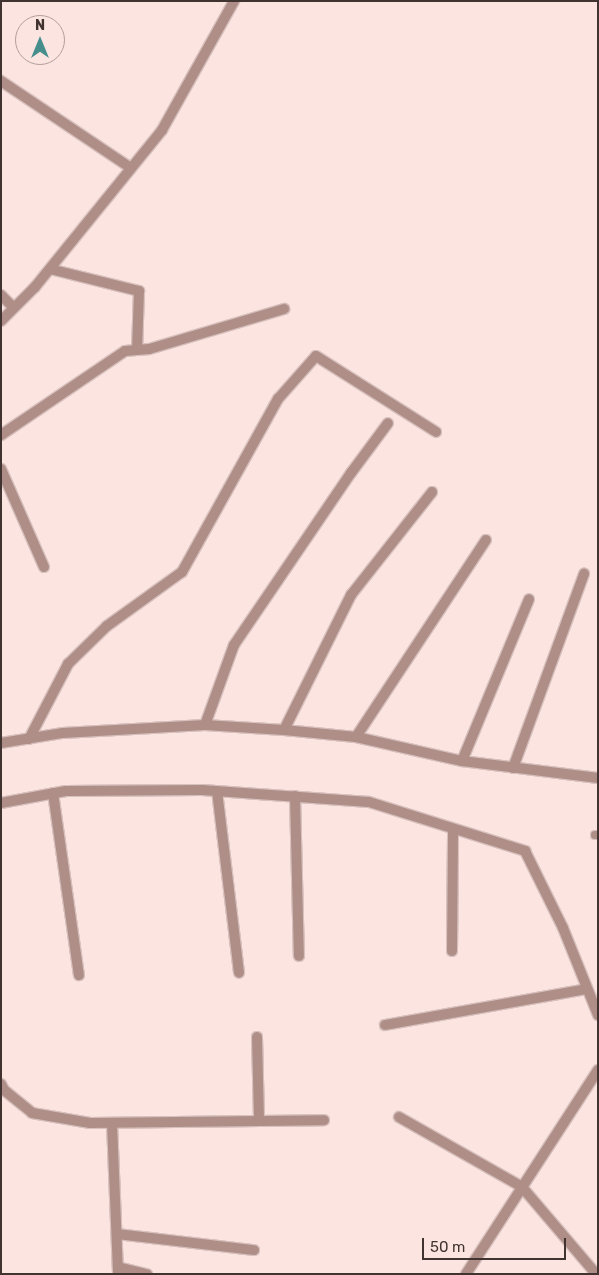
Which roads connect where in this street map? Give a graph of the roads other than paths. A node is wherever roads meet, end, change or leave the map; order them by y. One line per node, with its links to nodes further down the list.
1 (234, 1): 3 (street)
2 (1, 81): 3 (street)
3 (131, 168): 4 (street)
4 (50, 269): 6 (street); 9 (street)
5 (1, 295): 6 (street)
6 (14, 308): 8 (street)
7 (284, 309): 9 (street)
8 (1, 321)
9 (137, 350): 12 (street)
10 (388, 423): 19 (street)
11 (436, 432): 22 (street)
12 (1, 436)
13 (1, 468): 16 (street)
14 (432, 492): 20 (street)
15 (486, 540): 21 (street)
16 (44, 567)
17 (584, 574): 25 (street)
18 (529, 599): 24 (street)
19 (205, 725): 20 (street); 22 (street)
20 (284, 730): 21 (street)
21 (356, 737): 24 (street)
22 (29, 738): 23 (street)
23 (1, 743)
24 (462, 761): 25 (street)
25 (513, 768): 26 (street)
26 (598, 778)
27 (217, 790): 28 (street); 29 (street); 34 (street)
28 (52, 793): 30 (street); 35 (street)
29 (295, 796): 31 (street); 33 (street)
30 (1, 802)
31 (453, 828): 32 (street); 36 (street)
32 (452, 951)
33 (299, 956)
34 (239, 973)
35 (78, 975)
36 (587, 989): 37 (street); 38 (street)
37 (598, 1015)
38 (384, 1025)
39 (256, 1037): 44 (street)
40 (598, 1070): 46 (street)
41 (1, 1084): 45 (street)
42 (399, 1117): 46 (street)
43 (324, 1120): 44 (street)
44 (259, 1122): 45 (street)
45 (112, 1123): 47 (street)
46 (522, 1187): 51 (street); 52 (street)
47 (117, 1234): 48 (street); 49 (street)
48 (254, 1250)
49 (118, 1270): 50 (street)
50 (147, 1274)
51 (466, 1274)
52 (596, 1274)

